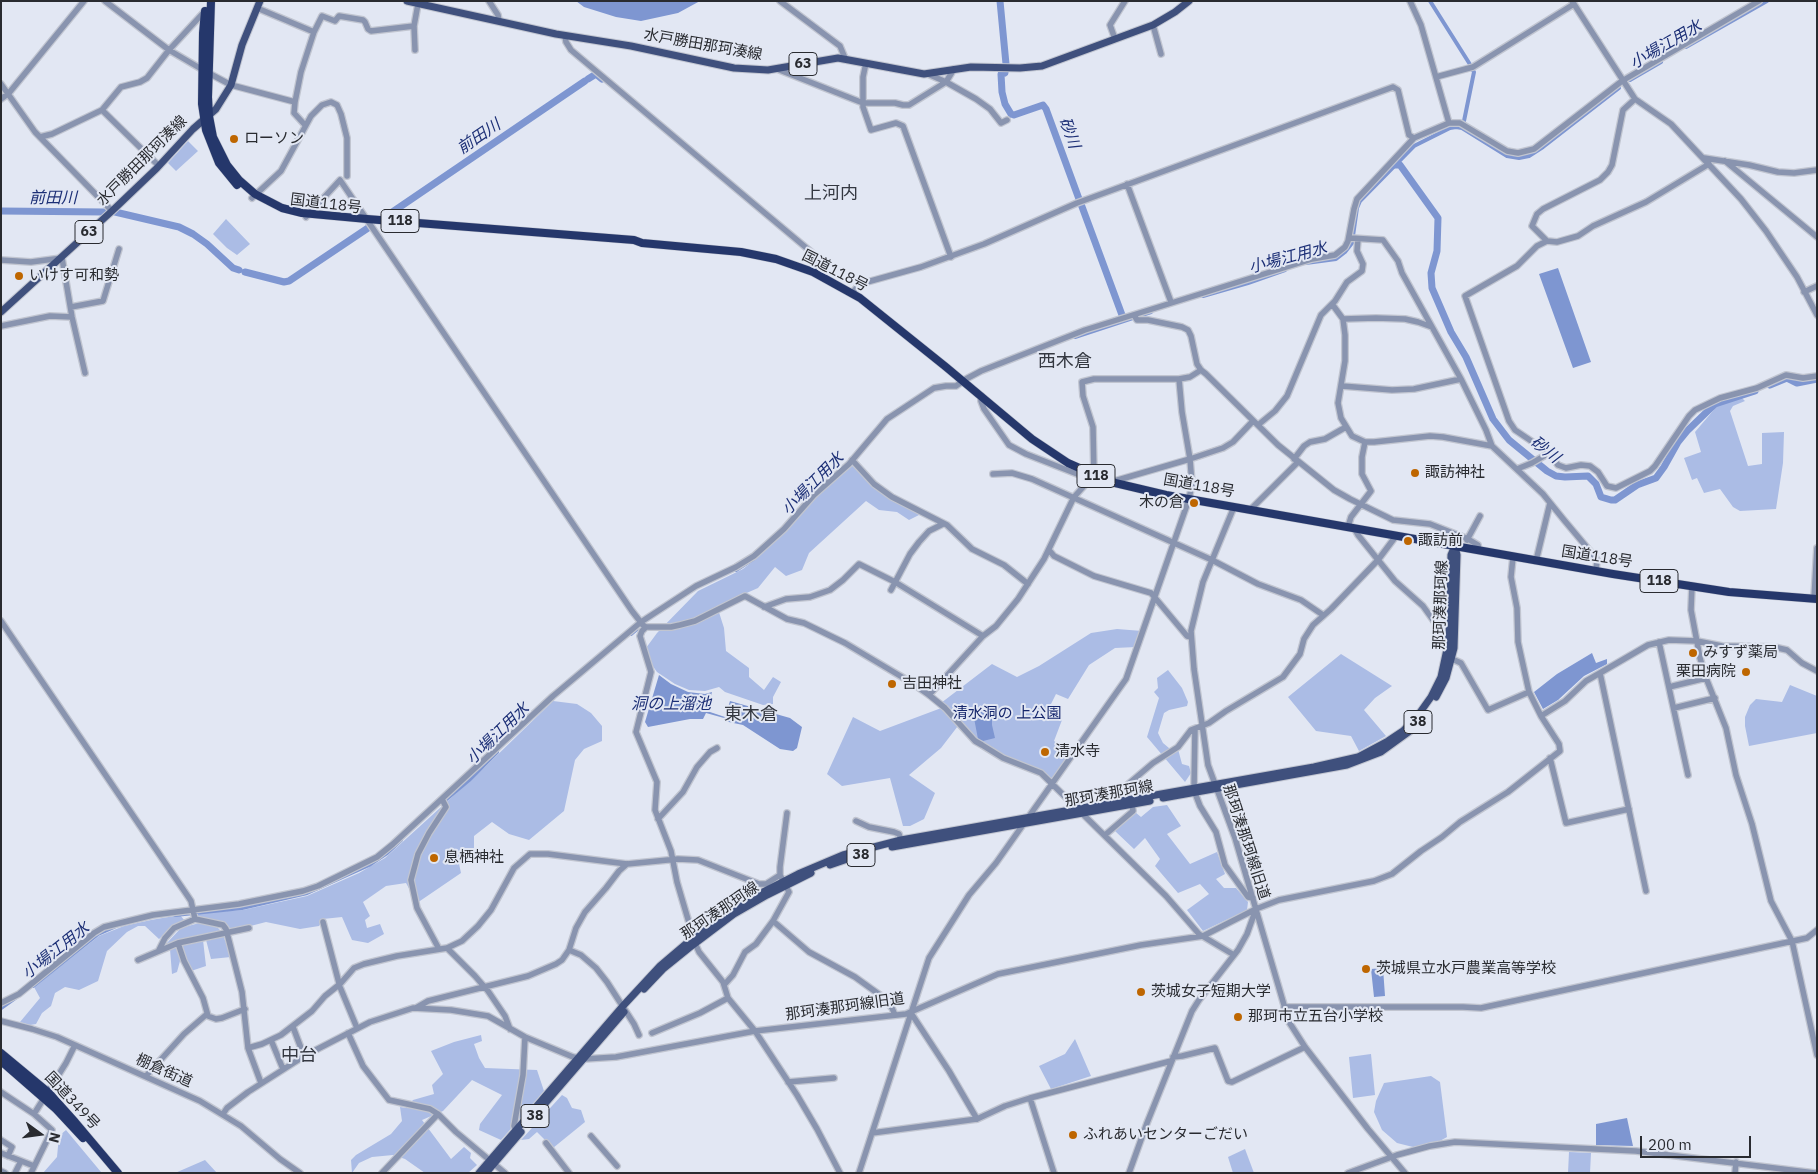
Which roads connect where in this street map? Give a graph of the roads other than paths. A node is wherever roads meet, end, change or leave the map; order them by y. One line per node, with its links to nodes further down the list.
1 (84, 1): 35 (street)
2 (105, 1): 21 (street)
3 (408, 1): 12 (main road, 水戸勝田那珂湊線 / 63)
4 (489, 1): 15 (street)
5 (780, 1): 24 (street)
6 (1125, 1): 20 (street)
7 (1189, 1): 16 (main road, 水戸勝田那珂湊線 / 63)
8 (1410, 1): 30 (street)
9 (1759, 1): 31 (street)
10 (1573, 2): 30 (street); 31 (street)
11 (259, 4): 18 (street); 34 (main road, 水戸勝田那珂湊線 / 63)
12 (418, 4): 13 (main road, 水戸勝田那珂湊線 / 63); 17 (street)
13 (430, 4): 15 (main road, 水戸勝田那珂湊線 / 63)
14 (208, 5): 21 (street); 28 (highway, 国道118号 / 118)
15 (499, 21): 19 (main road, 水戸勝田那珂湊線 / 63)
16 (1154, 24): 20 (main road, 水戸勝田那珂湊線 / 63); 23 (street)
17 (414, 26): 18 (street); 22 (street)
18 (314, 32): 38 (street)
19 (565, 36): 26 (main road, 水戸勝田那珂湊線 / 63); 64 (street)
20 (1115, 40): 27 (main road, 水戸勝田那珂湊線 / 63)
21 (169, 50): 28 (street); 40 (street)
22 (415, 50)
23 (1161, 54)
24 (845, 58): 25 (main road, 水戸勝田那珂湊線 / 63); 26 (main road, 水戸勝田那珂湊線 / 63)
25 (866, 62): 29 (main road, 水戸勝田那珂湊線 / 63); 39 (street)
26 (777, 69): 39 (street)
27 (954, 69): 29 (main road, 水戸勝田那珂湊線 / 63); 32 (street)
28 (205, 71): 34 (street); 41 (highway, 国道118号 / 118)
29 (928, 74): 32 (street)
30 (1436, 77): 43 (street)
31 (1622, 81): 37 (street); 43 (street)
32 (946, 82): 39 (street); 42 (street)
33 (1, 84): 35 (street)
34 (230, 84): 38 (street); 41 (main road, 水戸勝田那珂湊線 / 63)
35 (9, 94): 36 (street); 45 (street)
36 (1, 99)
37 (1635, 99): 47 (street); 59 (street)
38 (295, 102): 44 (street)
39 (863, 103): 61 (street)
40 (102, 110): 45 (street); 50 (street)
41 (206, 118): 50 (main road, 水戸勝田那珂湊線 / 63); 54 (highway, 国道118号 / 118)
42 (1007, 120)
43 (1449, 123): 46 (street)
44 (306, 125): 52 (street); 54 (street)
45 (40, 137): 55 (street)
46 (1414, 138): 53 (street); 68 (street)
47 (1704, 158): 48 (street); 49 (street)
48 (1725, 162): 51 (street); 58 (street)
49 (1710, 164): 59 (street); 66 (street)
50 (159, 166): 55 (main road, 水戸勝田那珂湊線 / 63)
51 (1817, 170)
52 (347, 176)
53 (1128, 184): 61 (street); 68 (street)
54 (253, 196): 56 (highway, 国道118号 / 118)
55 (112, 211): 62 (main road, 水戸勝田那珂湊線 / 63)
56 (308, 215): 57 (highway, 国道118号 / 118); 57 (street)
57 (369, 221): 64 (highway, 国道118号 / 118); 129 (street)
58 (1817, 238)
59 (1547, 242): 90 (street)
60 (119, 249): 70 (street)
61 (950, 257): 67 (street)
62 (62, 258): 63 (street); 70 (street); 71 (main road, 水戸勝田那珂湊線 / 63)
63 (1, 260)
64 (813, 272): 67 (highway, 国道118号 / 118)
65 (1817, 286): 66 (street)
66 (1804, 292): 72 (street)
67 (852, 293): 83 (highway, 国道118号 / 118)
68 (1171, 302): 74 (street)
69 (1332, 304): 75 (street); 77 (street); 86 (street)
70 (71, 308): 73 (street)
71 (1, 312)
72 (1817, 315)
73 (72, 317): 76 (street); 79 (street)
74 (1135, 318): 78 (street); 83 (street)
75 (1342, 320): 77 (street); 84 (street)
76 (1, 326)
77 (1432, 327): 82 (street)
78 (1201, 370): 81 (street); 86 (street)
79 (85, 372)
80 (1817, 376): 90 (street)
81 (1179, 379): 91 (street); 96 (street)
82 (1461, 379): 84 (street); 89 (street)
83 (963, 382): 85 (highway, 国道118号 / 118); 93 (street)
84 (1342, 386): 87 (street)
85 (981, 396): 96 (highway, 国道118号 / 118); 96 (street)
86 (1255, 423): 91 (street); 92 (street)
87 (1346, 428): 88 (street); 92 (street)
88 (1365, 442): 89 (street); 101 (street)
89 (1492, 446): 94 (street)
90 (1549, 453): 94 (street)
91 (1190, 459): 97 (street); 99 (street)
92 (1296, 460): 101 (street); 103 (street)
93 (853, 461): 105 (street); 129 (street)
94 (1517, 469): 100 (street)
95 (993, 474): 98 (street)
96 (1092, 477): 97 (highway, 国道118号 / 118); 98 (street)
97 (1110, 482): 99 (highway, 国道118号 / 118)
98 (1074, 497): 109 (street); 113 (street)
99 (1189, 499): 102 (highway, 国道118号 / 118); 109 (street)
100 (1550, 503): 118 (street); 119 (street)
101 (1361, 505): 106 (street); 108 (street)
102 (1234, 507): 103 (highway, 国道118号 / 118); 116 (street, 那珂湊那珂線旧道)
103 (1250, 510): 106 (highway, 国道118号 / 118)
104 (1480, 516): 108 (street)
105 (944, 524): 120 (street); 121 (street)
106 (1351, 528): 107 (highway, 国道118号 / 118); 117 (street)
107 (1396, 536): 110 (highway, 国道118号 / 118); 117 (street)
108 (1468, 539): 111 (street); 114 (street)
109 (1175, 544): 116 (street); 124 (street)
110 (1455, 546): 111 (highway, 国道118号 / 118); 132 (main road, 那珂湊那珂線 / 38); 135 (main road, 那珂湊那珂線 / 38)
111 (1464, 548): 114 (highway, 国道118号 / 118)
112 (1817, 548): 125 (street)
113 (1049, 550): 121 (street); 124 (street)
114 (1479, 550): 115 (highway, 国道118号 / 118)
115 (1513, 556): 118 (highway, 国道118号 / 118); 140 (street)
116 (1212, 560): 127 (street); 131 (street, 那珂湊那珂線旧道)
117 (1378, 560): 127 (street); 132 (street)
118 (1536, 561): 119 (highway, 国道118号 / 118)
119 (1596, 571): 122 (highway, 国道118号 / 118)
120 (895, 582): 123 (street); 126 (street); 130 (street)
121 (1028, 584): 130 (street)
122 (1692, 586): 125 (highway, 国道118号 / 118); 133 (street)
123 (891, 590)
124 (1155, 596): 131 (street); 150 (street)
125 (1815, 598)
126 (764, 607): 129 (street); 141 (street)
127 (1323, 615): 145 (street)
128 (1, 621): 170 (street)
129 (643, 624): 153 (street); 159 (street)
130 (983, 636): 141 (street)
131 (1191, 637): 145 (street, 那珂湊那珂線旧道)
132 (1449, 640): 151 (main road, 那珂湊那珂線 / 38)
133 (1696, 641): 134 (street); 136 (street); 138 (street)
134 (1659, 642): 137 (street); 139 (street)
135 (1452, 659): 140 (street); 151 (main road, 那珂湊那珂線 / 38)
136 (1817, 670)
137 (1600, 673): 144 (street); 155 (street)
138 (1706, 678): 139 (street); 142 (street)
139 (1669, 687): 143 (street)
140 (1529, 692): 144 (street)
141 (928, 695): 150 (street)
142 (1715, 698): 143 (street); 178 (street)
143 (1674, 708): 149 (street)
144 (1541, 716): 148 (street)
145 (1201, 725): 146 (street); 151 (street, 那珂湊那珂線旧道)
146 (1195, 728): 152 (street); 154 (street)
147 (717, 748): 159 (street)
148 (1550, 758): 155 (street); 169 (street)
149 (1688, 775)
150 (1052, 784): 156 (street); 158 (street)
151 (1215, 787): 152 (main road, 那珂湊那珂線 / 38); 168 (street, 那珂湊那珂線旧道)
152 (1194, 790): 154 (main road, 那珂湊那珂線 / 38); 168 (street)
153 (443, 801): 170 (street); 181 (street)
154 (1131, 802): 156 (main road, 那珂湊那珂線 / 38); 162 (street)
155 (1629, 809): 167 (street)
156 (1079, 811): 158 (main road, 那珂湊那珂線 / 38); 161 (main road, 那珂湊那珂線 / 38); 162 (street)
157 (787, 813): 166 (street)
158 (1030, 816): 161 (street); 163 (main road, 那珂湊那珂線 / 38)
159 (658, 819): 164 (street)
160 (856, 821): 163 (street)
161 (1024, 823): 166 (main road, 那珂湊那珂線 / 38); 195 (street)
162 (1105, 835): 176 (street)
163 (901, 840): 166 (main road, 那珂湊那珂線 / 38)
164 (673, 860): 165 (street); 166 (street); 177 (street)
165 (627, 864): 180 (street); 183 (street)
166 (783, 880): 171 (street); 177 (main road, 那珂湊那珂線 / 38)
167 (1646, 891)
168 (1253, 898): 169 (street, 那珂湊那珂線旧道)
169 (1256, 909): 176 (street, 那珂湊那珂線旧道); 184 (street); 191 (street)
170 (194, 914): 175 (street); 182 (street); 190 (street)
171 (773, 921): 187 (street); 197 (street)
172 (323, 922): 186 (street)
173 (249, 928): 175 (street)
174 (1817, 930): 178 (street)
175 (227, 933): 179 (street); 193 (street)
176 (1203, 936): 184 (street); 195 (street, 那珂湊那珂線旧道)
177 (694, 940): 187 (street); 194 (main road, 那珂湊那珂線 / 38)
178 (1792, 941): 191 (street); 212 (street)
179 (178, 943): 182 (street); 196 (street)
180 (447, 948): 181 (street); 188 (street)
181 (439, 949): 186 (street)
182 (159, 950): 185 (street)
183 (569, 950): 188 (street); 194 (street)
184 (1234, 955): 215 (street)
185 (138, 960)
186 (340, 984): 199 (street); 200 (street)
187 (724, 985): 189 (street)
188 (482, 986): 192 (street); 201 (street)
189 (728, 998): 202 (street); 204 (street)
190 (1, 1003)
191 (1284, 1007): 209 (street)
192 (416, 1008): 200 (street, 那珂湊那珂線旧道); 201 (street, 那珂湊那珂線旧道)
193 (245, 1009): 196 (street); 210 (street)
194 (624, 1009): 205 (street); 214 (main road, 那珂湊那珂線 / 38)
195 (912, 1012): 197 (street, 那珂湊那珂線旧道); 228 (street); 230 (street)
196 (207, 1014): 218 (street)
197 (895, 1015): 202 (street, 那珂湊那珂線旧道)
198 (1, 1021): 208 (street, 棚倉街道)
199 (293, 1027): 207 (street); 213 (street)
200 (357, 1028): 203 (street, 那珂湊那珂線旧道)
201 (510, 1029): 206 (street, 那珂湊那珂線旧道)
202 (755, 1031): 214 (street, 那珂湊那珂線旧道); 220 (street)
203 (348, 1033): 213 (street, 那珂湊那珂線旧道); 227 (street)
204 (652, 1033)
205 (639, 1035)
206 (525, 1037): 214 (street, 那珂湊那珂線旧道); 229 (street)
207 (271, 1040): 210 (street); 217 (street)
208 (75, 1045): 218 (street, 棚倉街道); 223 (street)
209 (1305, 1047): 215 (street); 236 (street)
210 (248, 1048): 221 (street)
211 (1, 1053): 223 (highway, 国道349号)
212 (1817, 1055)
213 (304, 1056): 217 (street, 那珂湊那珂線旧道)
214 (581, 1059): 229 (main road, 那珂湊那珂線 / 38); 238 (main road, 那珂湊那珂線 / 38)
215 (1172, 1059): 224 (street); 256 (street)
216 (1, 1061): 223 (highway, 国道349号)
217 (283, 1069): 221 (street, 那珂湊那珂線旧道)
218 (146, 1076): 226 (street, 棚倉街道)
219 (834, 1078): 220 (street)
220 (788, 1082): 253 (street)
221 (261, 1083): 226 (street, 那珂湊那珂線旧道)
222 (1, 1092): 225 (street)
223 (46, 1095): 225 (street); 246 (highway, 国道349号); 247 (highway, 国道349号)
224 (1030, 1098): 228 (street); 255 (street)
225 (34, 1114): 241 (street)
226 (223, 1114): 248 (street, 棚倉街道)
227 (438, 1114): 238 (street); 249 (street)
228 (978, 1119): 230 (street)
229 (516, 1130): 238 (main road, 那珂湊那珂線 / 38)
230 (872, 1133): 254 (street)
231 (591, 1136): 240 (street)
232 (1, 1140): 235 (street)
233 (546, 1143): 252 (street)
234 (1, 1153): 235 (street)
235 (8, 1156): 237 (street)
236 (1391, 1158): 239 (street); 257 (street); 258 (street)
237 (21, 1161): 241 (street); 245 (street)
238 (492, 1162): 243 (street); 250 (main road, 那珂湊那珂線 / 38); 251 (main road, 那珂湊那珂線 / 38)
239 (1736, 1162): 259 (street); 260 (street)
240 (617, 1166)
241 (32, 1170)
242 (1, 1171): 244 (street)
243 (502, 1172)
244 (6, 1173)
245 (15, 1173)
246 (111, 1173)
247 (118, 1173)
248 (300, 1173)
249 (382, 1173)
250 (479, 1173)
251 (486, 1173)
252 (568, 1173)
253 (840, 1173)
254 (859, 1173)
255 (1054, 1173)
256 (1129, 1173)
257 (1348, 1173)
258 (1404, 1173)
259 (1735, 1173)
260 (1815, 1173)

